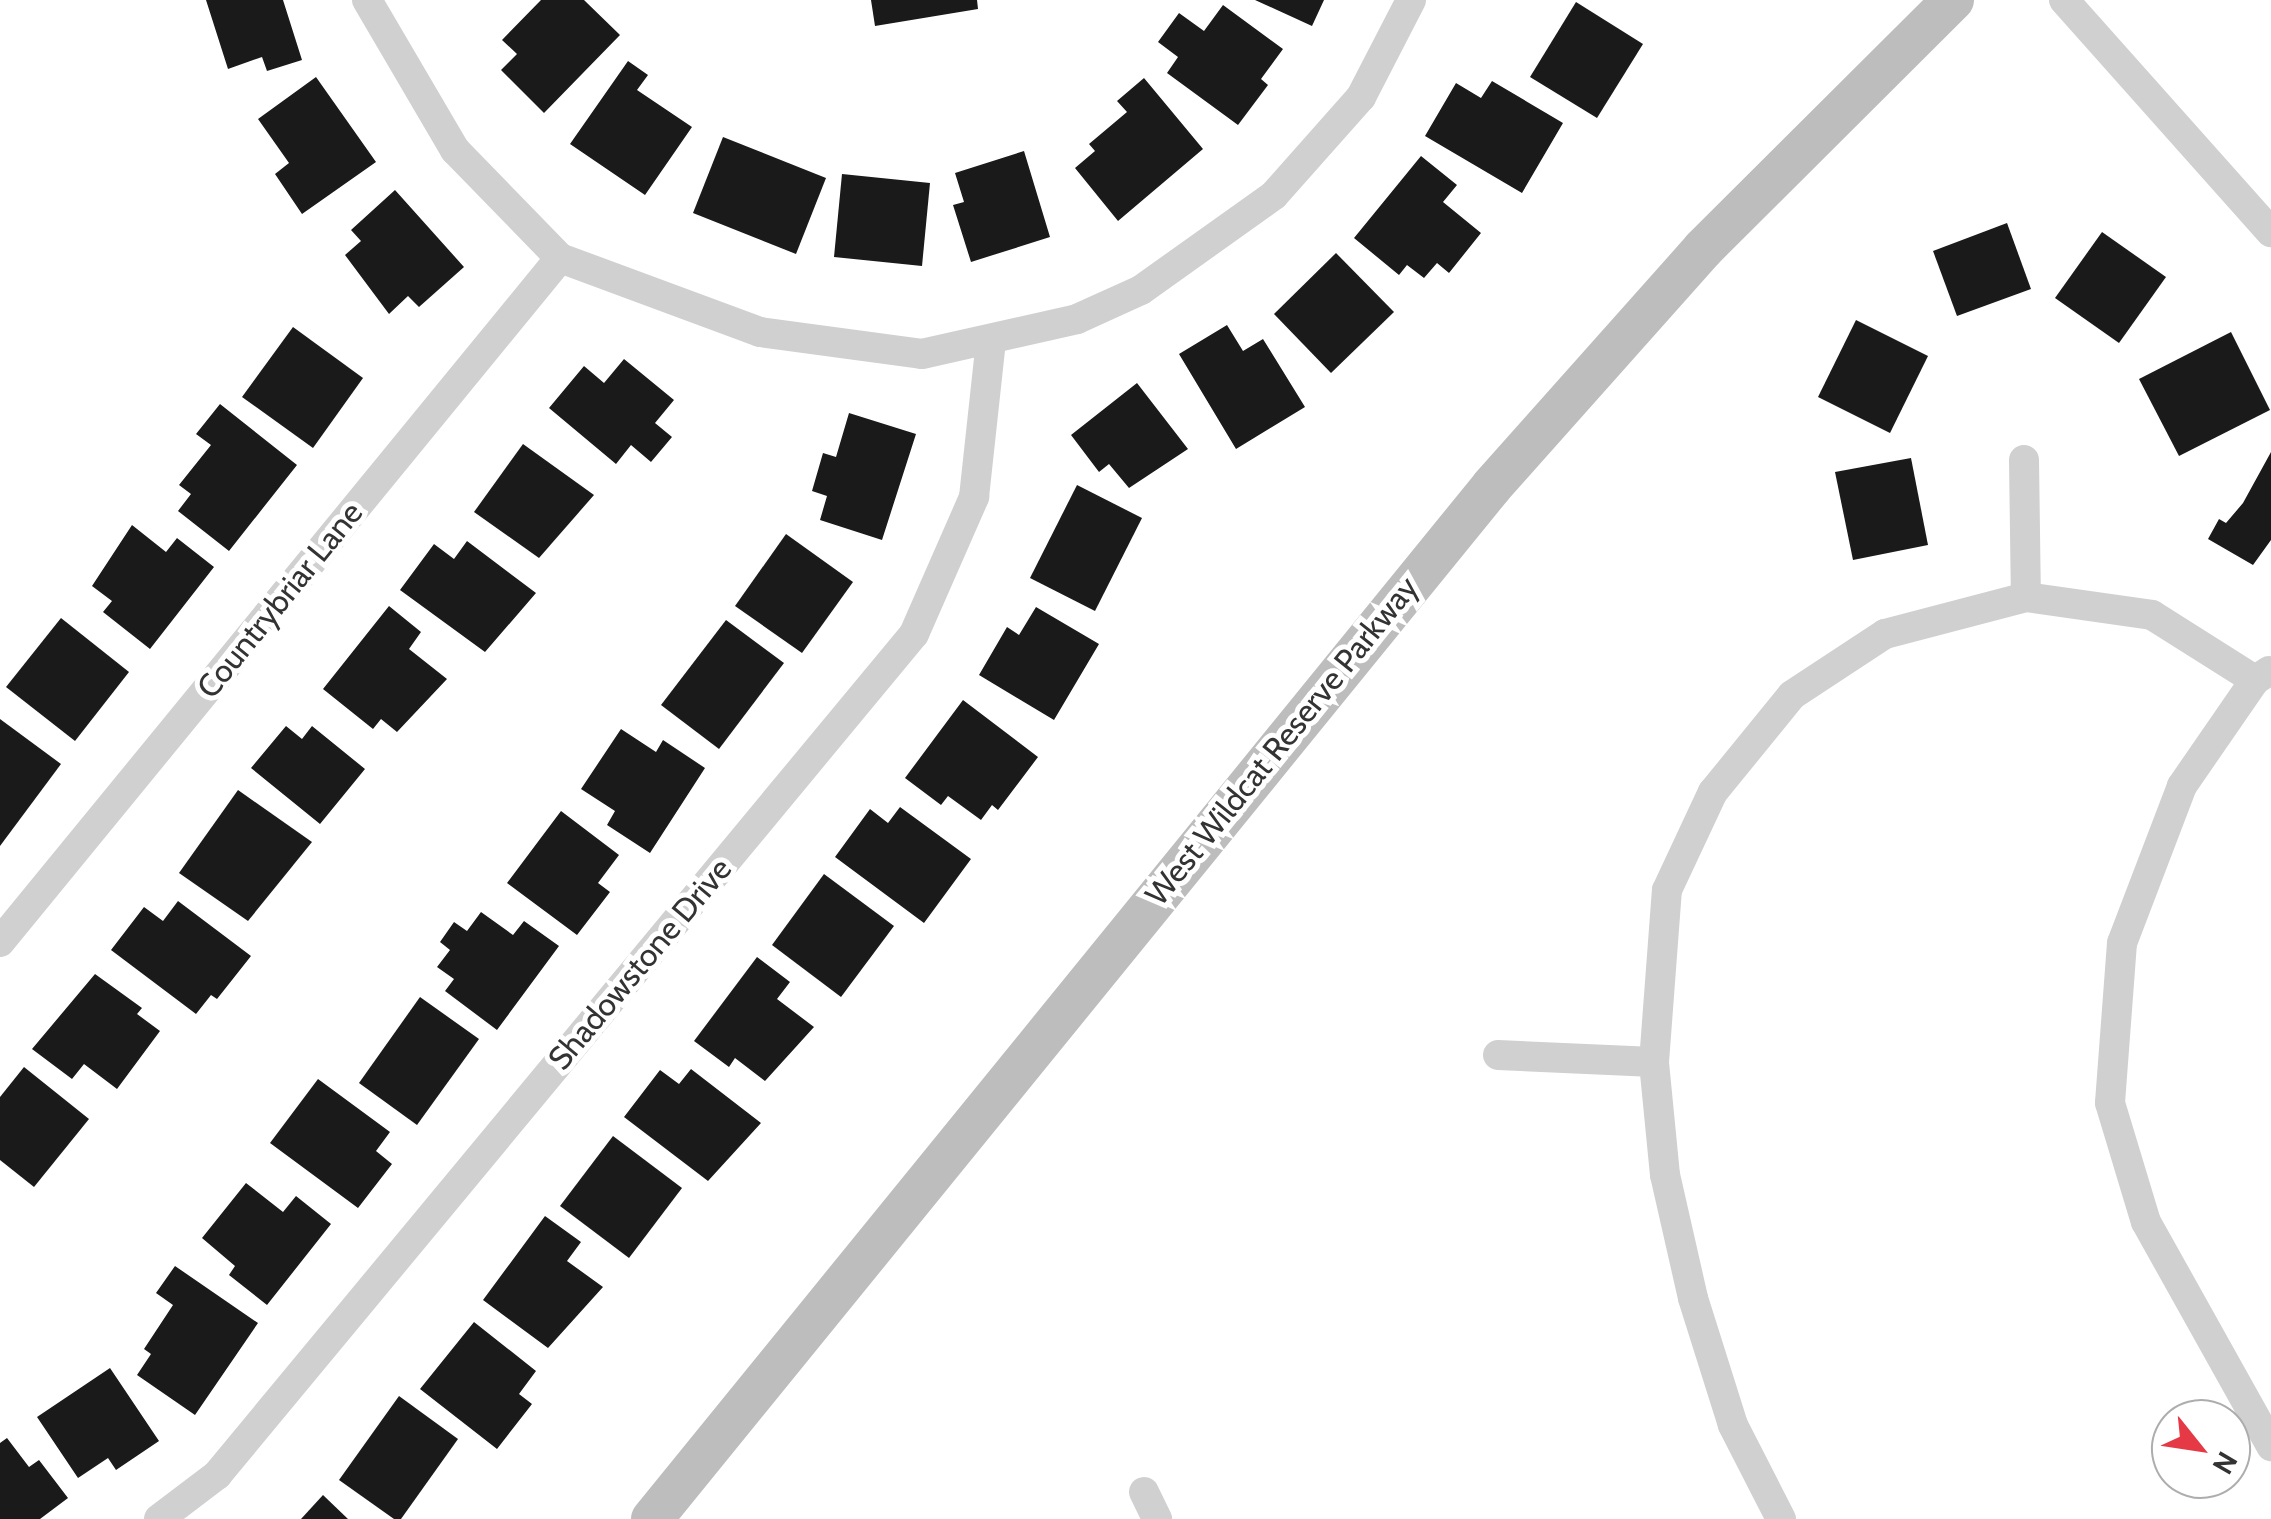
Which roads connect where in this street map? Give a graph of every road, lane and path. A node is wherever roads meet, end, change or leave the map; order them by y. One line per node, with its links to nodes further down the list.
1 (367, 0): 6 (street)
2 (1411, 0): 7 (street)
3 (1953, 0): 16 (main road, West Wildcat Reserve Parkway)
4 (2064, 0): 5 (street)
5 (2271, 232)
6 (560, 258): 7 (street); 11 (street, Countrybriar Lane)
7 (990, 340): 15 (street, Shadowstone Drive)
8 (2024, 460): 9 (street)
9 (2026, 596): 10 (street); 13 (street)
10 (2263, 674): 14 (street)
11 (0, 942)
12 (1498, 1055): 13 (street)
13 (1654, 1062): 17 (street)
14 (2271, 1446)
15 (159, 1519)
16 (652, 1519)
17 (1781, 1519)

